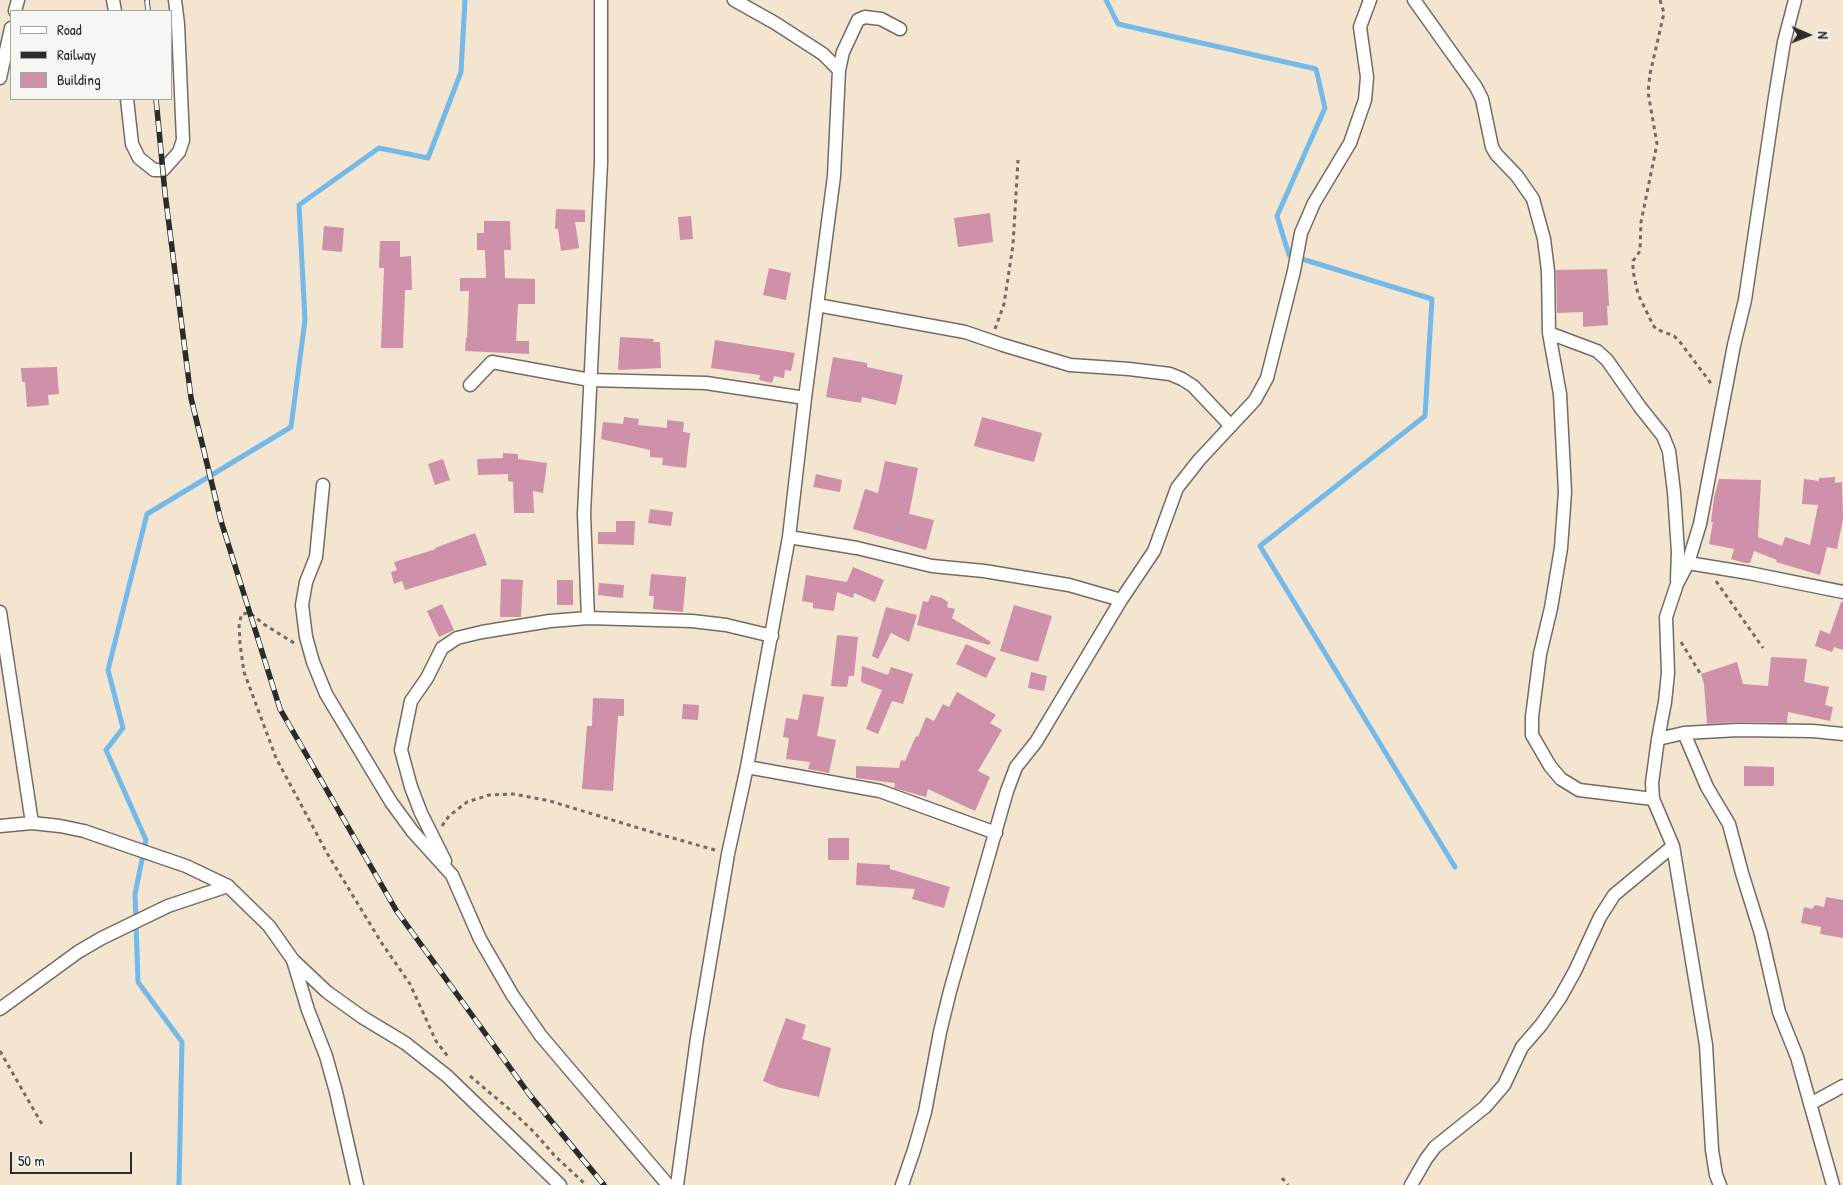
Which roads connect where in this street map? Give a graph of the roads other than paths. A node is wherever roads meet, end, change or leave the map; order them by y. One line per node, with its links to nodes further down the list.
1 (175, 0): 11 (street)
2 (601, 0): 14 (street)
3 (734, 0): 9 (street)
4 (1370, 0): 17 (street)
5 (1414, 0): 13 (street)
6 (1795, 0): 20 (street)
7 (900, 29): 9 (street)
8 (10, 33): 10 (street)
9 (838, 70): 12 (street)
10 (0, 78)
11 (126, 100)
12 (817, 305): 16 (street); 17 (street)
13 (1549, 332): 21 (street); 31 (street)
14 (590, 380): 15 (street); 16 (street); 25 (street)
15 (470, 385)
16 (805, 398): 19 (street)
17 (1231, 426): 23 (street)
18 (322, 484): 36 (street)
19 (789, 537): 23 (street); 26 (street)
20 (1688, 563): 21 (street); 22 (street)
21 (1677, 584): 29 (street)
22 (1843, 592)
23 (1121, 600): 34 (street)
24 (0, 612): 32 (street)
25 (588, 618): 26 (street); 36 (street)
26 (772, 636): 30 (street)
27 (1684, 733): 28 (street); 29 (street); 41 (street)
28 (1843, 734)
29 (1658, 739): 31 (street)
30 (747, 767): 34 (street); 45 (street)
31 (1653, 799): 35 (street)
32 (32, 823): 33 (street); 37 (street)
33 (0, 826)
34 (996, 833): 46 (street)
35 (1673, 846): 47 (street); 48 (street)
36 (452, 875): 44 (street)
37 (228, 886): 38 (street); 39 (street)
38 (293, 960): 42 (street); 43 (street)
39 (0, 1009)
40 (1843, 1086): 41 (street)
41 (1810, 1104): 49 (street)
42 (356, 1185)
43 (560, 1185)
44 (668, 1185)
45 (677, 1185)
46 (902, 1185)
47 (1411, 1185)
48 (1720, 1185)
49 (1833, 1185)

